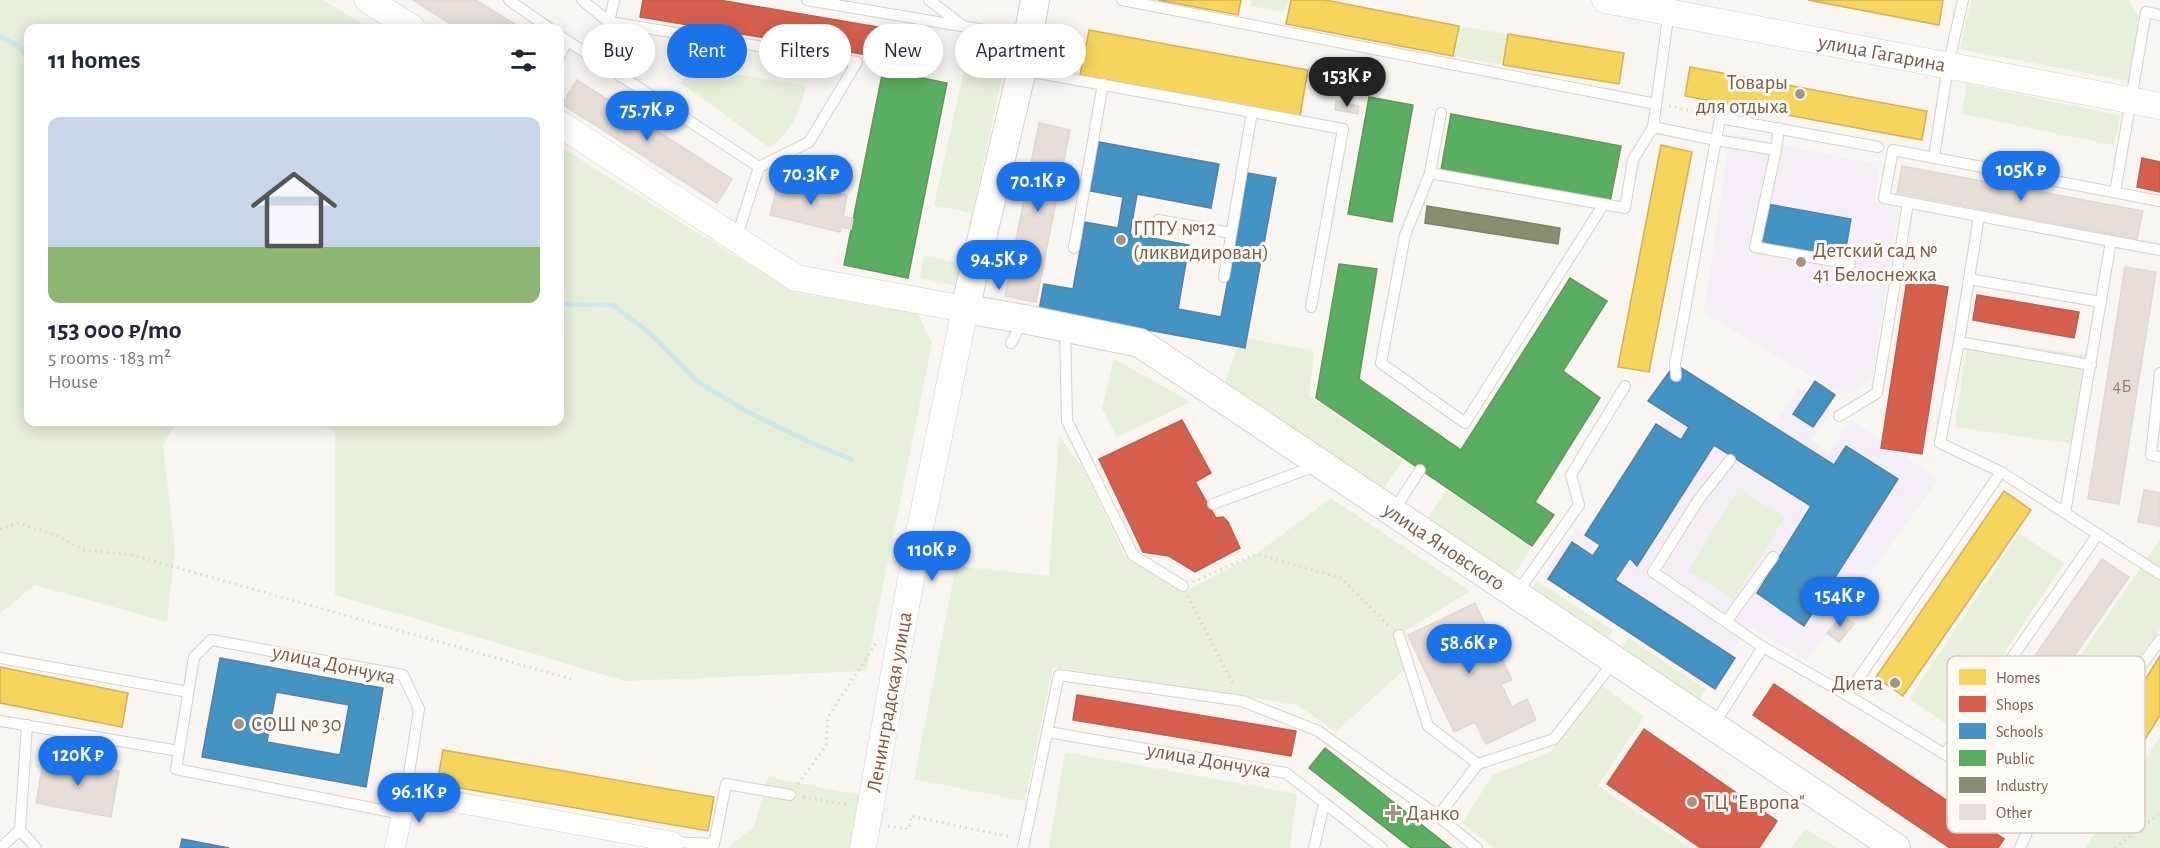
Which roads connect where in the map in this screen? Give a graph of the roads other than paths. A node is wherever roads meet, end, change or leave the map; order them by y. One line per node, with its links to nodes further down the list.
1 (509, 0): 15 (lane)
2 (582, 0): 13 (lane)
3 (614, 0): 13 (lane)
4 (807, 0): 18 (lane)
5 (929, 0): 16 (lane)
6 (1035, 0): 17 (main road)
7 (1122, 0): 27 (lane)
8 (1605, 0): 11 (street, улица Гагарина)
9 (1963, 0): 21 (lane)
10 (372, 1): 14 (street)
11 (1670, 6): 21 (street, улица Гагарина); 27 (lane)
12 (2160, 15): 26 (lane)
13 (609, 22): 38 (lane)
14 (406, 24)
15 (543, 24)
16 (961, 24)
17 (1030, 24)
18 (955, 25)
19 (564, 40): 20 (lane)
20 (582, 51)
21 (1948, 66): 26 (street, улица Гагарина); 37 (lane)
22 (623, 78): 38 (lane)
23 (1020, 78): 56 (main road)
24 (1068, 78): 25 (lane)
25 (1103, 84): 29 (lane); 49 (lane)
26 (2132, 101): 28 (street, улица Гагарина); 40 (lane)
27 (1656, 104): 32 (lane)
28 (2160, 106)
29 (1252, 112): 46 (lane); 55 (lane)
30 (1441, 113): 39 (lane)
31 (564, 127): 47 (street)
32 (1653, 127): 34 (lane); 43 (lane)
33 (1779, 128): 34 (lane); 35 (lane); 36 (lane)
34 (1716, 140): 36 (lane); 61 (lane)
35 (1878, 147)
36 (1776, 150): 51 (lane)
37 (1934, 158): 40 (lane); 42 (lane)
38 (759, 167): 47 (lane)
39 (1430, 173): 43 (lane); 43 (lane)
40 (2115, 192): 41 (lane)
41 (2160, 201)
42 (1908, 203): 44 (lane); 64 (lane)
43 (1603, 205)
44 (1979, 216): 48 (lane); 53 (lane)
45 (1158, 220): 46 (lane)
46 (1232, 233): 52 (lane)
47 (736, 239): 56 (street)
48 (2111, 241): 50 (lane); 54 (lane)
49 (1074, 248)
50 (2160, 250)
51 (1851, 264)
52 (1224, 277)
53 (1969, 279): 54 (lane); 58 (lane)
54 (2101, 303): 59 (lane)
55 (1311, 307)
56 (965, 309): 57 (main road, улица Яновского); 108 (street, Ленинградская улица)
57 (1065, 327): 67 (main road, улица Яновского); 76 (lane)
58 (1959, 342): 59 (lane); 69 (lane)
59 (2091, 365): 72 (lane)
60 (2160, 374): 63 (lane)
61 (1676, 376)
62 (1625, 386): 77 (lane)
63 (2159, 395): 65 (lane)
64 (1839, 416)
65 (2160, 457)
66 (1730, 460): 78 (lane)
67 (1321, 464): 70 (lane); 71 (main road, улица Яновского)
68 (1420, 470): 71 (lane)
69 (2001, 472): 72 (lane); 87 (lane)
70 (1213, 504)
71 (1393, 512): 77 (main road, улица Яновского)
72 (2065, 513): 73 (lane)
73 (2098, 534): 75 (lane); 82 (lane)
74 (1773, 557): 78 (lane)
75 (2160, 574)
76 (1183, 586)
77 (1516, 594): 84 (main road, улица Яновского)
78 (1726, 622): 81 (lane)
79 (1399, 635): 95 (lane)
80 (2160, 640): 85 (lane)
81 (1763, 648): 87 (lane); 90 (lane)
82 (2013, 656)
83 (0, 658): 86 (lane)
84 (1614, 660): 90 (main road, улица Яновского); 95 (lane)
85 (2145, 661)
86 (188, 692): 92 (lane, улица Дончука); 96 (lane, улица Дончука)
87 (1847, 695): 94 (lane)
88 (0, 721): 89 (lane)
89 (27, 725): 92 (lane); 101 (lane)
90 (1713, 726): 112 (main road, улица Яновского)
91 (1048, 732): 98 (lane, улица Дончука); 100 (lane); 103 (lane)
92 (179, 751): 99 (lane)
93 (1947, 751): 94 (lane)
94 (1945, 754)
95 (1478, 764): 100 (lane)
96 (406, 793): 99 (street); 104 (street)
97 (790, 795): 104 (lane)
98 (1324, 802): 109 (lane); 110 (lane, улица Дончука)
99 (402, 814): 107 (street)
100 (1437, 816): 111 (lane)
101 (20, 830): 105 (lane); 106 (lane)
102 (2027, 833): 113 (lane)
103 (1024, 844)
104 (672, 845)
105 (0, 848)
106 (36, 848)
107 (395, 848)
108 (863, 848)
109 (1314, 848)
110 (1382, 848)
111 (1478, 848)
112 (1896, 848)
113 (2020, 848)

